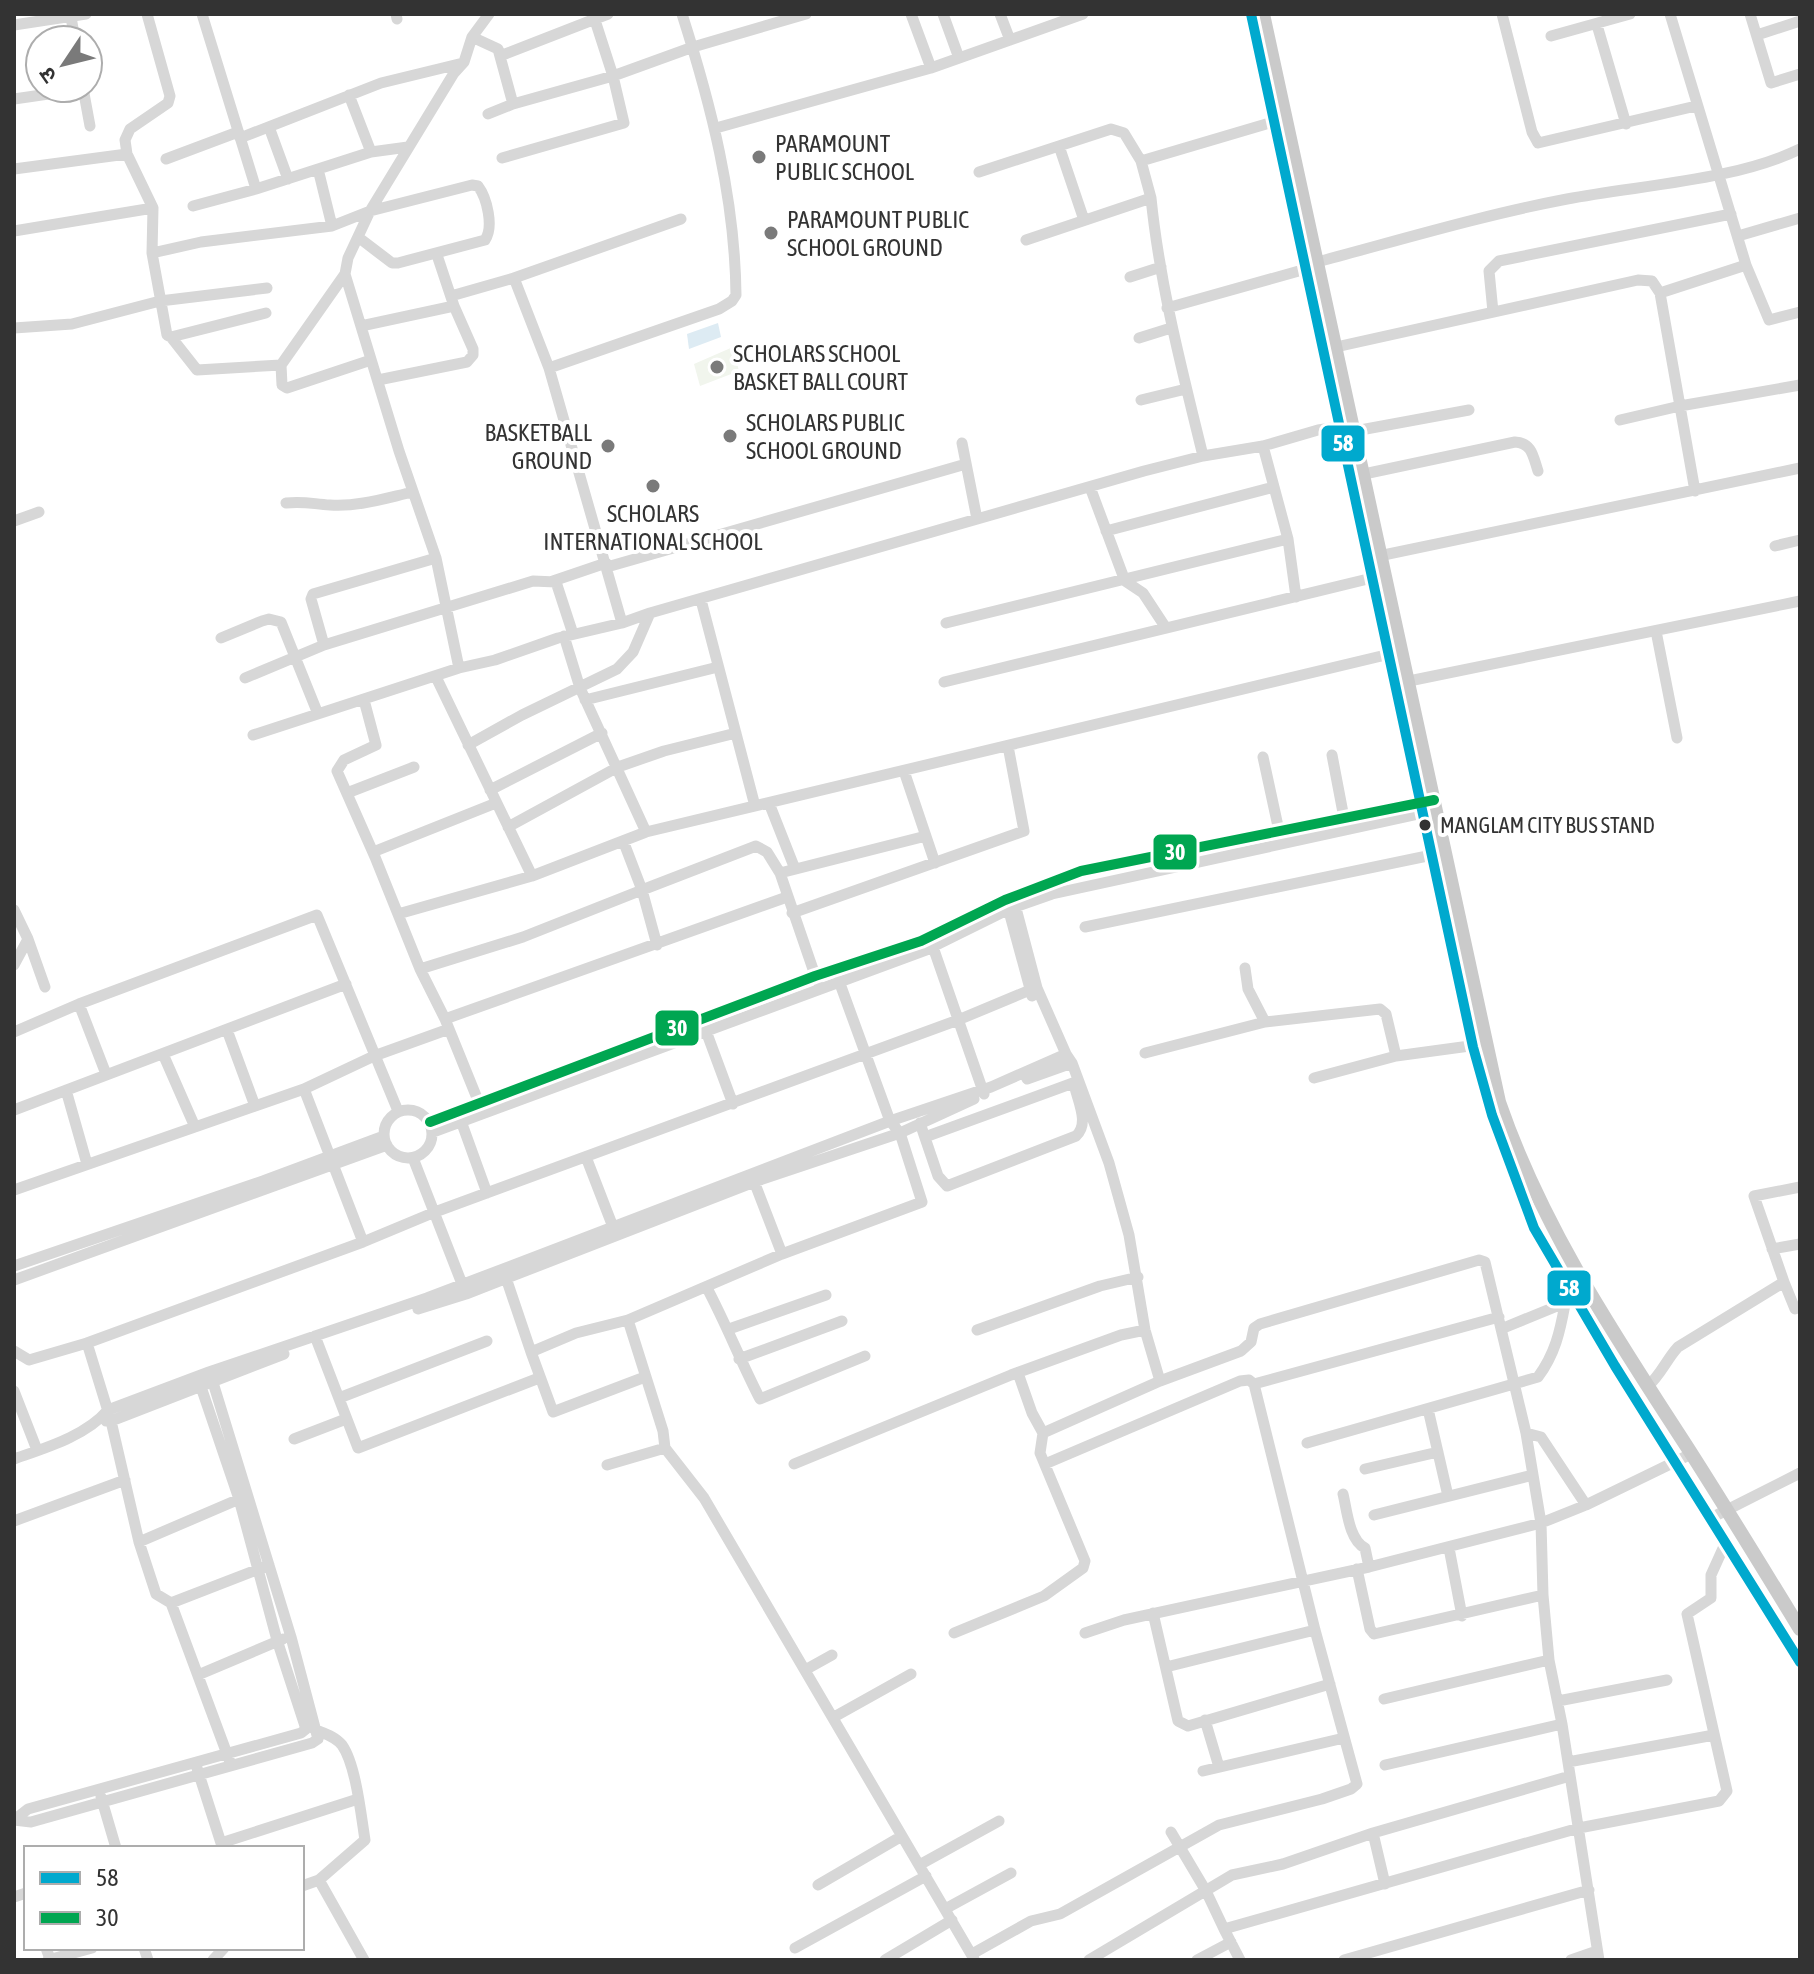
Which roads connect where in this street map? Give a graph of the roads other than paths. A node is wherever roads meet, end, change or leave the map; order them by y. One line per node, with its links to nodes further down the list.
1 (147, 14): 49 (street)
2 (202, 14): 44 (street)
3 (489, 14): 25 (street)
4 (608, 14): 18 (street)
5 (682, 14): 27 (street)
6 (806, 14): 27 (street)
7 (911, 14): 31 (street)
8 (943, 14): 29 (street)
9 (1000, 14): 26 (street)
10 (1083, 14): 19 (street)
11 (1251, 14): 39 (main road)
12 (1263, 14): 59 (main road)
13 (1502, 14): 40 (street)
14 (1630, 14): 22 (street)
15 (1670, 14): 37 (street)
16 (1750, 14): 23 (street)
17 (79, 15): 21 (street)
18 (594, 16): 28 (street); 33 (street)
19 (1057, 18): 26 (street)
20 (1800, 21): 23 (street)
21 (14, 25)
22 (1597, 25): 24 (street); 40 (street)
23 (1757, 35): 32 (street)
24 (1551, 36)
25 (472, 37): 28 (street); 30 (street)
26 (1010, 40): 29 (street)
27 (693, 47): 33 (street); 43 (street)
28 (500, 56): 36 (street)
29 (959, 58): 31 (street)
30 (464, 62): 34 (street); 46 (street)
31 (931, 68): 43 (street)
32 (1800, 74)
33 (613, 76): 36 (street); 50 (street)
34 (349, 95): 42 (street); 48 (street)
35 (86, 104): 41 (street)
36 (513, 104): 38 (street)
37 (1696, 106): 40 (street); 56 (street)
38 (488, 114)
39 (1273, 122): 52 (street); 59 (main road)
40 (1626, 124)
41 (90, 126)
42 (269, 127): 44 (street); 57 (street)
43 (716, 128): 97 (street)
44 (239, 135): 51 (street); 58 (street)
45 (1059, 146): 52 (street); 55 (street); 67 (street)
46 (408, 147): 48 (street); 63 (street)
47 (1800, 149): 56 (street)
48 (371, 152): 54 (street)
49 (127, 154): 53 (street); 62 (street)
50 (502, 158)
51 (166, 159)
52 (1141, 161): 60 (street)
53 (14, 169)
54 (318, 169): 57 (street); 68 (street)
55 (979, 172)
56 (1717, 174): 64 (street); 75 (street)
57 (288, 179): 58 (street)
58 (256, 189): 61 (street)
59 (1297, 197): 75 (main road)
60 (1151, 198): 67 (street); 77 (street)
61 (193, 206)
62 (153, 208): 69 (street); 73 (street)
63 (370, 211): 68 (street); 71 (street); 74 (street)
64 (1731, 214): 70 (street); 86 (street)
65 (1800, 218): 70 (street)
66 (681, 219): 80 (street)
67 (1084, 220): 72 (street)
68 (332, 226): 73 (street)
69 (14, 231)
70 (1738, 236): 76 (street)
71 (358, 237): 74 (street); 78 (street)
72 (1026, 240)
73 (152, 253): 83 (street)
74 (437, 255): 84 (street)
75 (1312, 265): 85 (street); 94 (main road); 105 (main road)
76 (1746, 265): 82 (street); 87 (street)
77 (1161, 267): 79 (street); 85 (street)
78 (345, 274): 89 (street); 96 (street)
79 (1130, 277)
80 (514, 278): 84 (street); 97 (street)
81 (267, 288): 83 (street)
82 (1660, 293): 86 (street); 102 (street)
83 (160, 301): 90 (street); 92 (street)
84 (452, 301): 89 (street); 98 (street)
85 (1167, 308): 91 (street)
86 (1493, 312): 94 (street)
87 (1800, 312)
88 (266, 313): 92 (street)
89 (361, 326): 95 (street)
90 (14, 328)
91 (1171, 328): 93 (street); 100 (street)
92 (171, 337): 96 (street)
93 (1139, 338)
94 (1336, 347): 105 (main road)
95 (371, 360): 96 (street); 98 (street)
96 (281, 365)
97 (549, 368): 127 (street)
98 (378, 380): 116 (street)
99 (1800, 385): 102 (street)
100 (1186, 389): 101 (street); 108 (street)
101 (1141, 400)
102 (1680, 406): 104 (street); 115 (street)
103 (1469, 410): 105 (street)
104 (1620, 420)
105 (1349, 428): 107 (street); 112 (main road); 125 (main road)
106 (962, 443): 109 (street)
107 (1263, 446): 108 (street); 114 (street)
108 (1203, 456): 113 (street)
109 (966, 464): 119 (street); 127 (street)
110 (1800, 468): 115 (street)
111 (1538, 471): 112 (street)
112 (1364, 474): 125 (main road)
113 (1090, 487): 119 (street); 121 (street)
114 (1274, 487): 121 (street); 122 (street)
115 (1695, 491): 125 (street)
116 (413, 492): 117 (street); 126 (street)
117 (286, 503)
118 (39, 512): 120 (street)
119 (977, 519): 132 (street)
120 (14, 521)
121 (1106, 531): 130 (street)
122 (1288, 539): 130 (street); 131 (street)
123 (1800, 540): 124 (street)
124 (1775, 546)
125 (1375, 557): 128 (main road); 143 (main road)
126 (436, 558): 134 (street); 142 (street)
127 (606, 565): 129 (street); 136 (street)
128 (1372, 578): 131 (street); 143 (main road)
129 (553, 581): 134 (street); 140 (street)
130 (1125, 581): 137 (street); 138 (street)
131 (1296, 597): 138 (street)
132 (701, 600): 135 (street); 145 (street)
133 (1800, 601): 139 (street)
134 (446, 608): 142 (street); 146 (street)
135 (650, 613): 136 (street); 151 (street)
136 (622, 623): 140 (street)
137 (946, 623)
138 (1166, 628): 150 (street)
139 (1656, 631): 149 (street); 158 (street)
140 (568, 635): 146 (street); 151 (street)
141 (221, 638): 144 (street)
142 (324, 645): 144 (street)
143 (1396, 652): 149 (main road); 160 (street); 171 (main road)
144 (295, 657): 148 (street); 154 (street)
145 (718, 667): 153 (street); 156 (street)
146 (459, 668): 147 (street)
147 (436, 677): 152 (street); 159 (street)
148 (245, 678)
149 (1409, 681): 171 (main road)
150 (944, 682)
151 (580, 688): 153 (street); 159 (street)
152 (364, 700): 154 (street); 167 (street)
153 (585, 700): 155 (street)
154 (318, 714): 157 (street)
155 (602, 733): 164 (street); 166 (street)
156 (736, 733): 164 (street); 170 (street)
157 (253, 735)
158 (1677, 738)
159 (468, 745): 166 (street)
160 (1008, 746): 165 (street); 180 (street)
161 (1332, 755): 172 (street)
162 (1263, 757): 174 (street)
163 (414, 767): 167 (street)
164 (618, 767): 173 (street); 175 (street)
165 (904, 771): 169 (street); 176 (street)
166 (490, 790): 168 (street)
167 (347, 793): 178 (street)
168 (496, 803): 173 (street); 178 (street)
169 (769, 803): 170 (street); 181 (street)
170 (755, 806): 175 (street)
171 (1428, 806): 172 (street); 179 (main road); 186 (street); 210 (main road)
172 (1344, 818): 174 (street)
173 (508, 827): 183 (street)
174 (1279, 831): 186 (street)
175 (646, 832): 177 (street)
176 (926, 836): 180 (street); 181 (street)
177 (624, 843): 183 (street); 184 (street)
178 (373, 852): 189 (street)
179 (1432, 855): 190 (street); 210 (main road)
180 (935, 863): 188 (street)
181 (795, 869): 182 (street)
182 (780, 873): 184 (street); 185 (street)
183 (532, 876): 189 (street)
184 (642, 890): 192 (street); 196 (street)
185 (787, 897): 188 (street); 192 (street)
186 (1011, 903): 193 (street); 197 (street); 202 (street); 216 (street)
187 (14, 910): 191 (street)
188 (792, 913): 197 (street)
189 (398, 914): 196 (street)
190 (1085, 927)
191 (28, 939): 194 (street); 200 (street)
192 (657, 945): 206 (street)
193 (933, 947): 198 (street); 204 (street)
194 (14, 965)
195 (1245, 968): 205 (street)
196 (420, 969): 206 (street)
197 (815, 976): 201 (street); 223 (street)
198 (839, 981): 201 (street); 211 (street)
199 (346, 984): 203 (street); 207 (street); 214 (street)
200 (45, 987)
201 (821, 989): 208 (street)
202 (1030, 990): 204 (street); 216 (street)
203 (79, 1004): 209 (street); 217 (street)
204 (958, 1020): 211 (street); 222 (street)
205 (1265, 1022): 212 (street); 215 (street)
206 (447, 1024): 214 (street); 223 (street)
207 (227, 1030): 213 (street); 225 (street)
208 (706, 1031): 224 (street); 228 (street)
209 (14, 1032)
210 (1478, 1044): 215 (street); 258 (main road); 281 (main road)
211 (866, 1053): 224 (street); 229 (street)
212 (1145, 1053)
213 (163, 1054): 217 (street); 231 (street)
214 (374, 1056): 220 (street); 227 (street)
215 (1396, 1056): 218 (street)
216 (1066, 1061): 219 (street); 222 (street); 252 (street)
217 (106, 1074): 221 (street)
218 (1314, 1078)
219 (1073, 1083): 234 (street); 234 (street)
220 (304, 1089): 225 (street); 238 (street)
221 (66, 1090): 226 (street); 239 (street)
222 (983, 1092): 229 (street); 230 (street)
223 (479, 1103): 232 (street)
224 (733, 1104): 236 (street)
225 (255, 1106): 231 (street)
226 (14, 1110)
227 (398, 1111): 232 (street); 235 (street)
228 (461, 1121): 232 (street); 243 (street)
229 (890, 1121): 233 (street); 240 (street)
230 (920, 1123): 233 (street); 234 (street)
231 (195, 1127): 239 (street)
232 (431, 1127): 237 (street)
233 (900, 1133): 240 (street); 249 (street)
234 (925, 1137)
235 (386, 1140): 237 (street); 238 (street)
236 (586, 1157): 243 (street); 245 (street)
237 (413, 1158): 244 (street)
238 (331, 1161): 246 (street); 250 (street); 253 (street)
239 (87, 1164): 242 (street)
240 (753, 1178): 245 (street); 249 (street); 251 (street)
241 (1800, 1187): 248 (street)
242 (14, 1190)
243 (487, 1193): 244 (street)
244 (435, 1212): 246 (street); 256 (street)
245 (613, 1227): 251 (street)
246 (363, 1242): 269 (street)
247 (1800, 1244): 248 (street)
248 (1772, 1249): 254 (street)
249 (782, 1254): 255 (street)
250 (14, 1266)
251 (505, 1273): 256 (street); 271 (street)
252 (1138, 1277): 265 (street); 266 (street)
253 (14, 1280)
254 (1784, 1282): 259 (street); 281 (street)
255 (707, 1288): 260 (street); 264 (street)
256 (464, 1289): 267 (street)
257 (826, 1295): 264 (street)
258 (1569, 1300): 262 (street); 280 (street); 296 (main road)
259 (1797, 1309): 263 (street)
260 (628, 1320): 271 (street); 275 (street)
261 (842, 1321): 273 (street)
262 (1500, 1323): 278 (street); 279 (street); 280 (street)
263 (1800, 1324)
264 (729, 1329): 273 (street)
265 (977, 1330)
266 (1145, 1330): 274 (street); 278 (street)
267 (316, 1339): 277 (street); 283 (street)
268 (487, 1341): 283 (street)
269 (87, 1343): 270 (street); 285 (street)
270 (14, 1351)
271 (531, 1352): 276 (street)
272 (865, 1356): 273 (street)
273 (739, 1359)
274 (1018, 1373): 287 (street); 297 (street)
275 (645, 1377): 276 (street); 291 (street)
276 (539, 1378): 286 (street)
277 (205, 1379): 285 (street); 306 (street)
278 (1160, 1381): 287 (street)
279 (1254, 1384): 298 (street); 318 (street)
280 (1515, 1385): 284 (street); 288 (street)
281 (1647, 1387): 294 (main road)
282 (14, 1391): 292 (street)
283 (339, 1398): 286 (street)
284 (1428, 1409): 290 (street); 293 (street)
285 (106, 1417): 292 (street); 303 (street)
286 (346, 1419): 289 (street)
287 (1043, 1433): 298 (street)
288 (1526, 1433): 302 (street); 307 (street)
289 (294, 1439)
290 (1307, 1443)
291 (665, 1448): 299 (street); 333 (street)
292 (37, 1450): 295 (street)
293 (1438, 1452): 300 (street); 305 (street)
294 (1691, 1454): 296 (street); 308 (main road)
295 (14, 1459)
296 (1675, 1462): 307 (street); 310 (main road)
297 (794, 1464)
298 (1045, 1464): 325 (street)
299 (607, 1465)
300 (1365, 1469)
301 (1800, 1473): 308 (street)
302 (1533, 1475): 305 (street); 312 (street)
303 (125, 1480): 311 (street); 313 (street)
304 (1343, 1494): 317 (street)
305 (1448, 1496): 309 (street)
306 (244, 1497): 313 (street); 316 (street)
307 (1586, 1505): 312 (street)
308 (1726, 1509): 310 (street); 323 (main road)
309 (1374, 1515)
310 (1709, 1519): 314 (main road)
311 (14, 1521)
312 (1541, 1523): 315 (street); 319 (street)
313 (139, 1542): 320 (street)
314 (1725, 1544): 331 (main road); 344 (street)
315 (1449, 1548): 317 (street); 322 (street)
316 (263, 1566): 320 (street); 327 (street); 328 (street)
317 (1363, 1568): 318 (street); 322 (street)
318 (1303, 1579): 321 (street); 324 (street)
319 (1543, 1595): 322 (street); 330 (street)
320 (171, 1603): 335 (street)
321 (1153, 1613): 326 (street); 332 (street)
322 (1462, 1616)
323 (1800, 1629)
324 (1315, 1630): 332 (street); 337 (street)
325 (954, 1633)
326 (1085, 1633)
327 (291, 1637): 328 (street); 343 (street)
328 (277, 1640): 335 (street); 343 (street)
329 (832, 1655): 333 (street)
330 (1549, 1660): 338 (street); 339 (street)
331 (1800, 1662)
332 (1166, 1667): 341 (street)
333 (805, 1670): 340 (street)
334 (911, 1674): 340 (street)
335 (198, 1675): 346 (street)
336 (1667, 1680): 339 (street)
337 (1330, 1684): 341 (street); 345 (street)
338 (1384, 1699)
339 (1558, 1701): 342 (street)
340 (834, 1717): 361 (street)
341 (1205, 1720): 349 (street)
342 (1562, 1724): 347 (street); 348 (street)
343 (312, 1728): 346 (street); 354 (street)
344 (1714, 1735): 347 (street); 358 (street)
345 (1344, 1738): 349 (street); 362 (street)
346 (229, 1760): 350 (street)
347 (1568, 1762): 352 (street)
348 (1385, 1765)
349 (1219, 1767): 351 (street)
350 (197, 1769): 353 (street); 355 (street); 364 (street)
351 (1203, 1771)
352 (1570, 1776): 358 (street); 360 (street)
353 (99, 1789): 355 (street); 356 (street)
354 (358, 1799): 364 (street); 368 (street)
355 (103, 1801): 356 (street); 363 (street)
356 (14, 1820)
357 (999, 1821): 365 (street)
358 (1579, 1828): 369 (street); 372 (street)
359 (1171, 1832): 362 (street)
360 (1373, 1833): 369 (street); 373 (street)
361 (902, 1836): 365 (street); 371 (street)
362 (1179, 1845): 373 (street); 380 (street)
363 (115, 1846)
364 (222, 1846)
365 (921, 1864): 367 (street)
366 (1011, 1873): 374 (street)
367 (926, 1876): 374 (street); 377 (street)
368 (319, 1880): 370 (street); 382 (street)
369 (1385, 1884): 375 (street)
370 (304, 1885)
371 (818, 1885)
372 (1589, 1890): 379 (street); 387 (street)
373 (1206, 1891): 375 (street); 384 (street)
374 (949, 1914): 380 (street); 383 (street)
375 (1224, 1929): 376 (street)
376 (1231, 1942): 385 (street); 386 (street)
377 (795, 1948)
378 (85, 1950): 381 (street)
379 (1598, 1955): 388 (street)
380 (973, 1957)
381 (49, 1960)
382 (364, 1960)
383 (885, 1960)
384 (1089, 1960)
385 (1197, 1960)
386 (1240, 1960)
387 (1344, 1960)
388 (1571, 1960)

